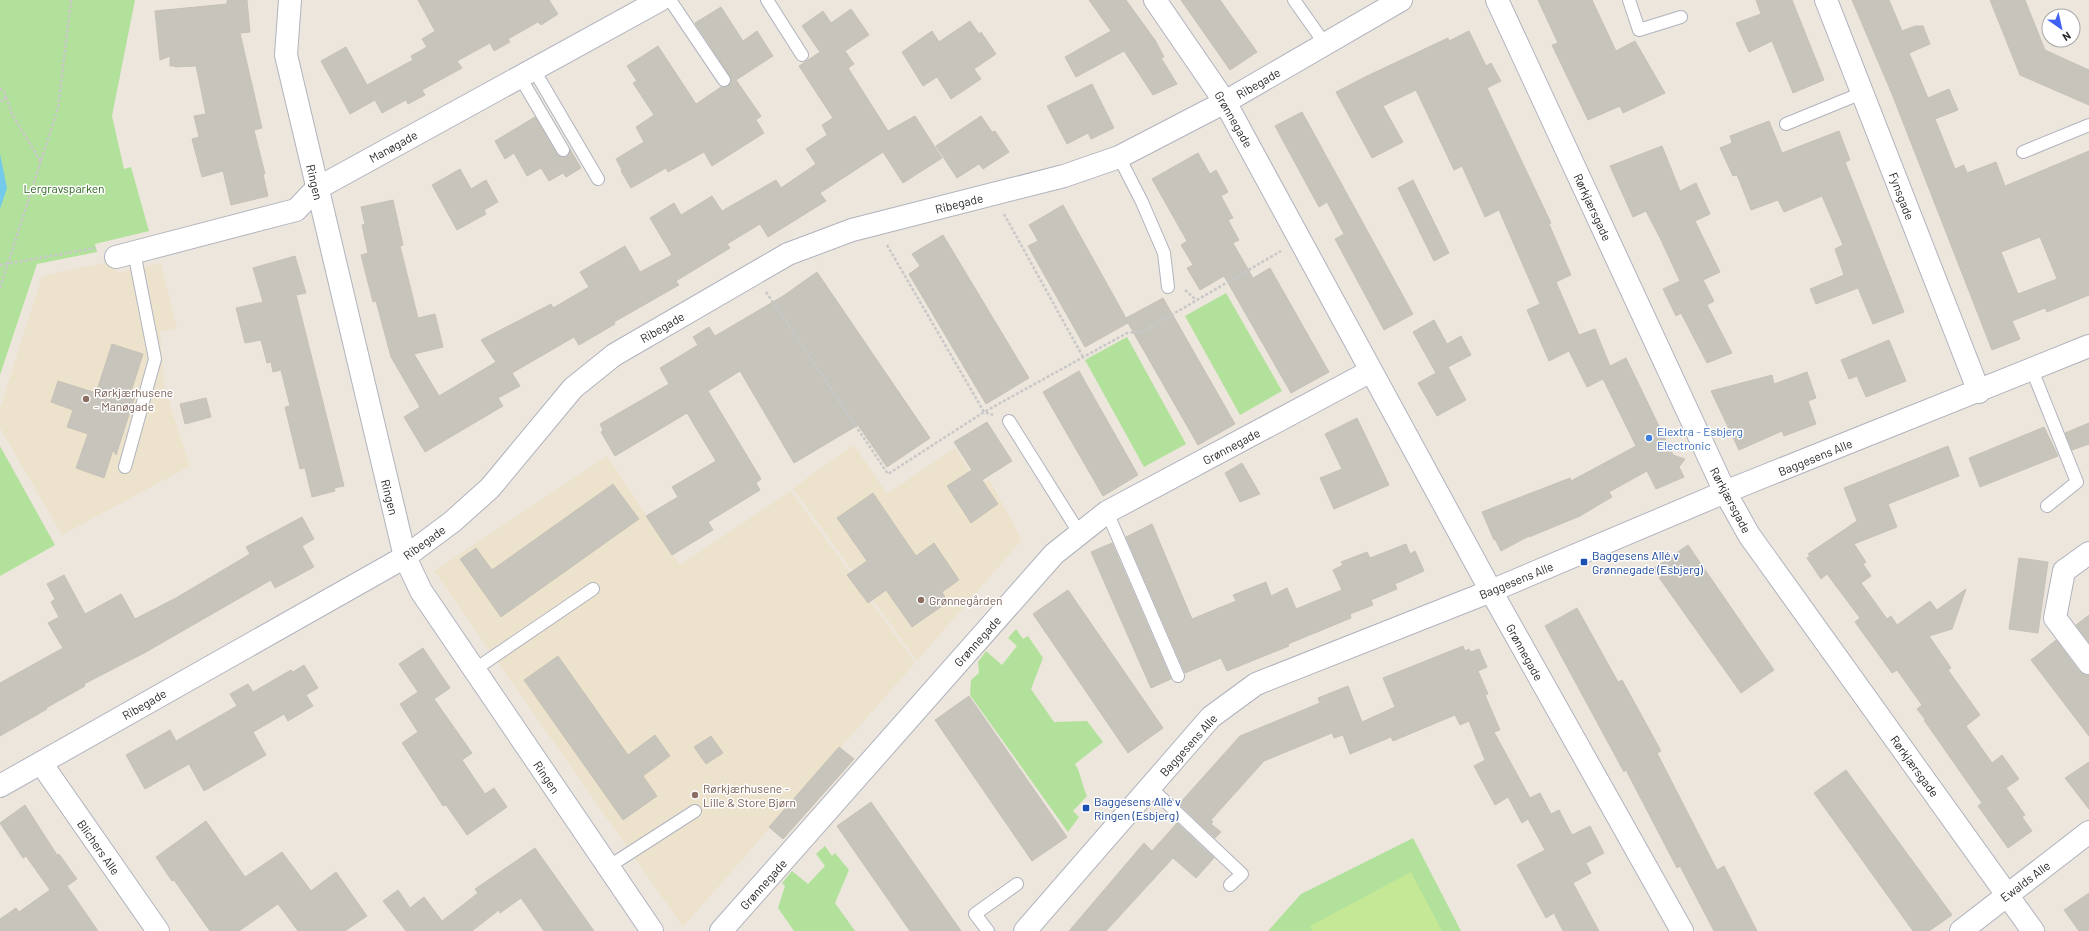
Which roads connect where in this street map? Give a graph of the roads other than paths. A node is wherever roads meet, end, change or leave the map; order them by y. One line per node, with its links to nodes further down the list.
1 (290, 0): 24 (street, Ringen)
2 (660, 0): 14 (street, Manøgade)
3 (670, 0): 15 (lane)
4 (767, 0): 13 (lane)
5 (1155, 0): 17 (street, Grønnegade)
6 (1294, 0): 12 (lane)
7 (1401, 0): 12 (street, Ribegade)
8 (1497, 0): 33 (street, Rørkjærsgade)
9 (1629, 0): 11 (lane)
10 (1826, 0): 16 (street, Fynsgade)
11 (1681, 17)
12 (1325, 44): 17 (street, Ribegade)
13 (802, 55)
14 (527, 73): 20 (lane); 23 (lane); 24 (street, Manøgade)
15 (724, 80)
16 (1862, 93): 18 (lane); 30 (street, Fynsgade)
17 (1225, 102): 22 (street, Ribegade); 29 (street, Grønnegade)
18 (1786, 124)
19 (2089, 125): 21 (lane)
20 (563, 150)
21 (2023, 152)
22 (1119, 157): 26 (lane); 38 (street, Ribegade)
23 (598, 179)
24 (316, 189): 25 (street, Manøgade); 38 (street, Ringen)
25 (125, 254): 32 (lane)
26 (1168, 287)
27 (2089, 346): 28 (street, Baggesens Alle)
28 (2032, 370): 30 (street, Baggesens Alle); 34 (lane)
29 (1370, 371): 35 (street, Grønnegade); 40 (street, Grønnegade)
30 (1979, 392): 33 (street, Baggesens Alle)
31 (1009, 421): 36 (lane)
32 (125, 467)
33 (1725, 492): 40 (street, Baggesens Alle); 52 (street, Rørkjærsgade)
34 (2047, 506)
35 (1107, 512): 36 (street, Grønnegade); 43 (lane)
36 (1080, 534): 55 (street, Grønnegade)
37 (2089, 554): 41 (street)
38 (405, 557): 42 (street, Ringen); 44 (street, Ribegade)
39 (593, 588): 42 (lane)
40 (1491, 591): 46 (street, Baggesens Alle); 58 (street, Grønnegade)
41 (2089, 663)
42 (474, 670): 49 (street, Ringen)
43 (1178, 676)
44 (41, 763): 45 (street, Ribegade); 53 (street, Blichers Alle)
45 (0, 786)
46 (1150, 788): 51 (lane); 57 (street, Baggesens Alle)
47 (695, 811): 49 (lane)
48 (2089, 832): 52 (street, Ewalds Alle)
49 (608, 867): 54 (street, Ringen)
50 (1016, 884): 56 (lane)
51 (1230, 885)
52 (2007, 894): 59 (street, Ewalds Alle); 60 (street, Rørkjærsgade)
53 (158, 931)
54 (652, 931)
55 (721, 931)
56 (988, 931)
57 (1026, 931)
58 (1682, 931)
59 (1961, 931)
60 (2033, 931)

